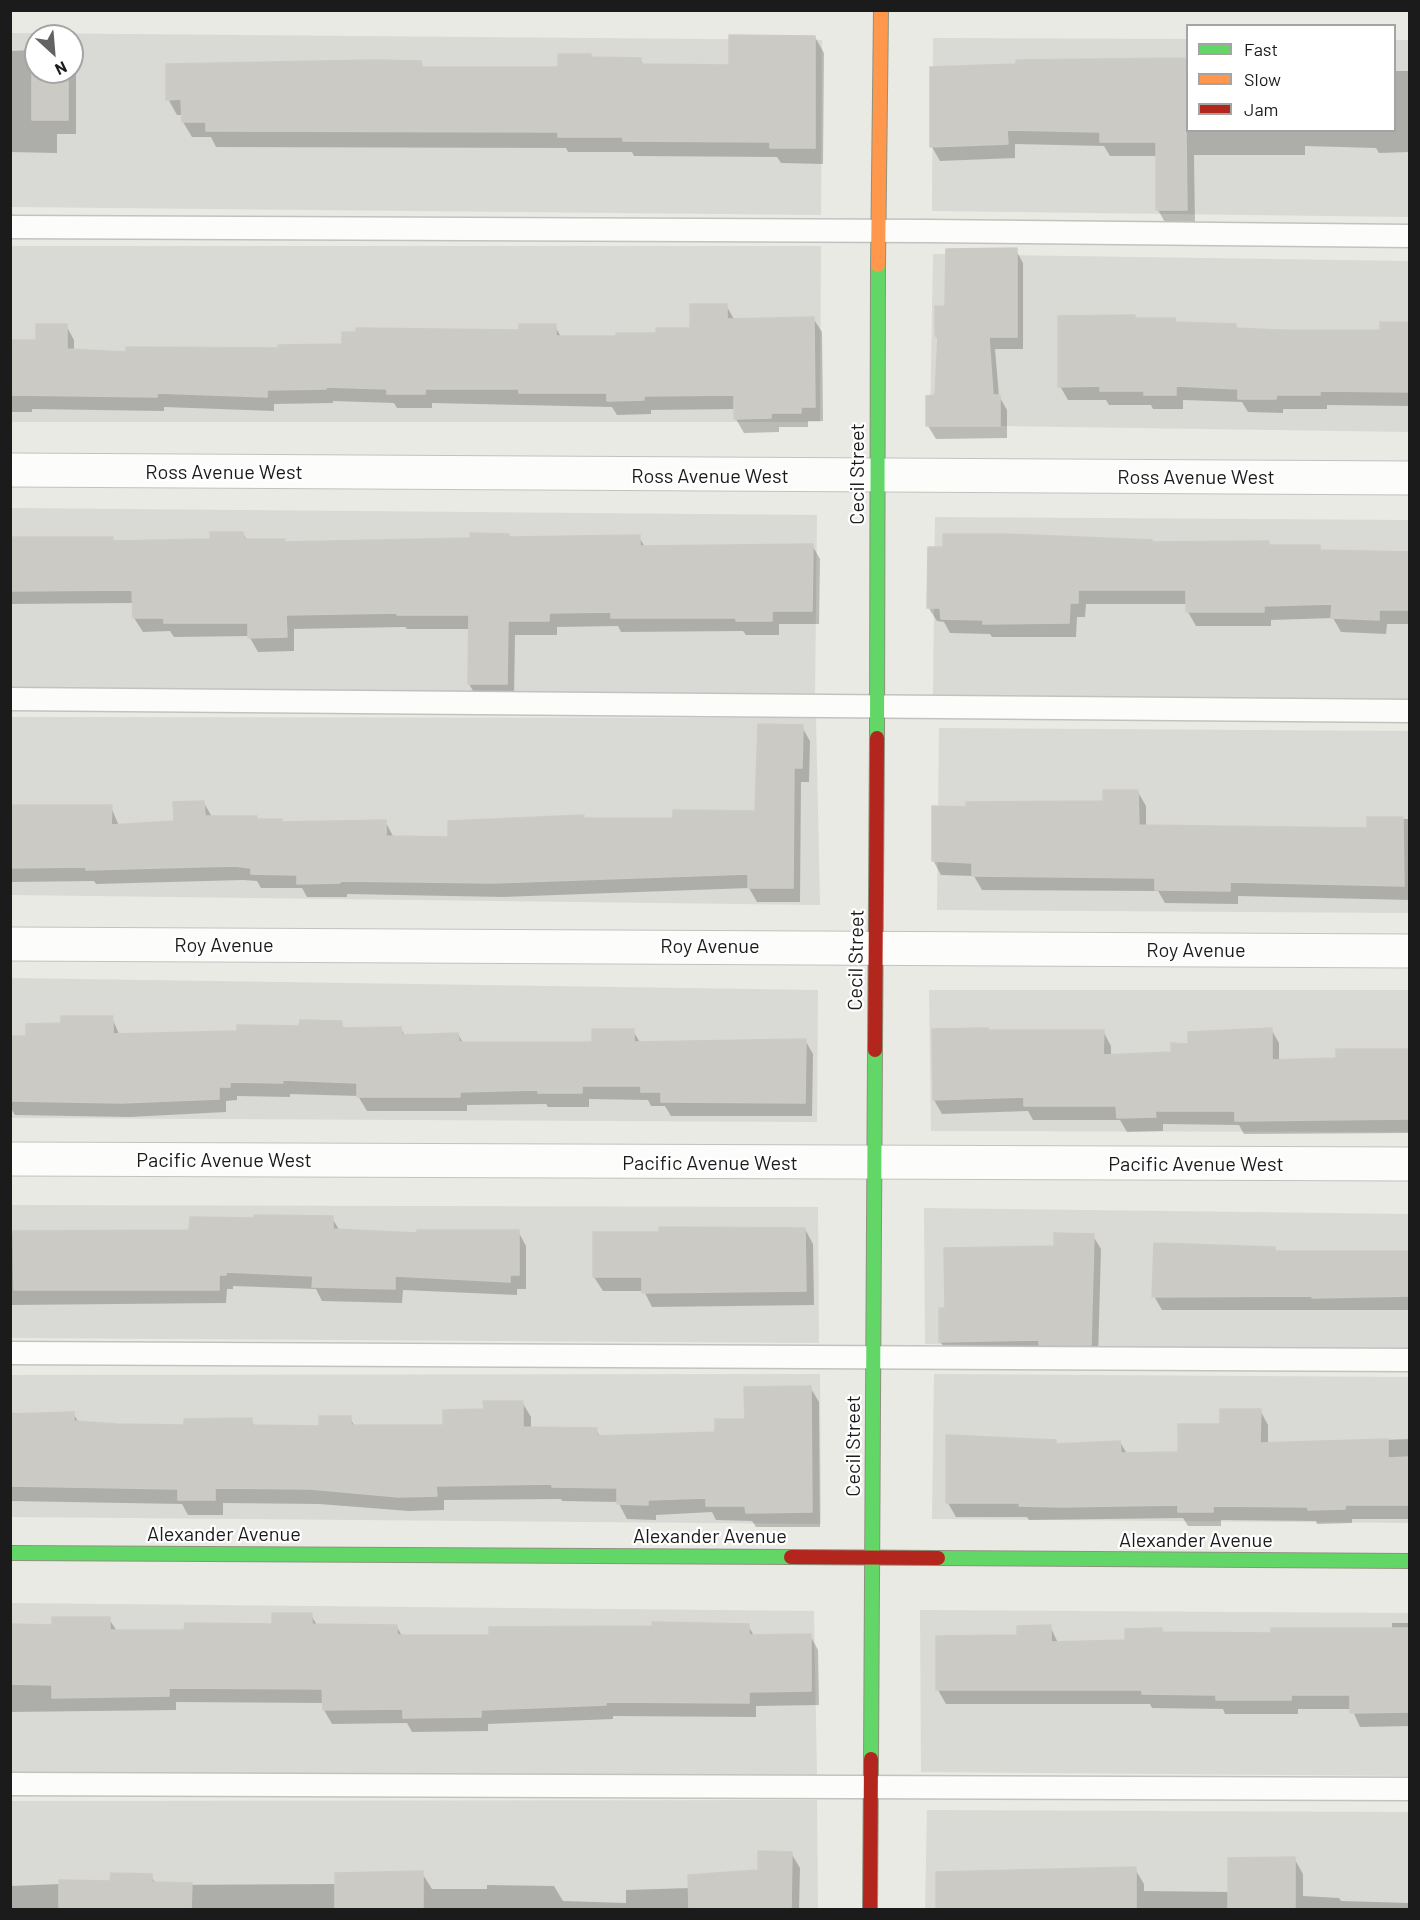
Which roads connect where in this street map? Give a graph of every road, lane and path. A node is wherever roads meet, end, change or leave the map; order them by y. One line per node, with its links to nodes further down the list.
1 (881, 10): 3 (street, Cecil Street)
2 (10, 227): 3 (lane)
3 (880, 231): 4 (lane); 6 (street, Cecil Street)
4 (1410, 236)
5 (10, 470): 6 (street, Ross Avenue West)
6 (876, 477): 7 (street, Ross Avenue West); 9 (street, Cecil Street)
7 (1410, 478)
8 (10, 699): 9 (lane)
9 (877, 706): 10 (lane); 12 (street, Cecil Street)
10 (1410, 711)
11 (10, 944): 12 (street, Roy Avenue)
12 (876, 947): 13 (street, Roy Avenue); 15 (street, Cecil Street)
13 (1410, 951)
14 (10, 1159): 15 (street, Pacific Avenue West)
15 (873, 1164): 16 (street, Pacific Avenue West); 18 (street, Cecil Street)
16 (1410, 1164)
17 (10, 1353): 18 (lane)
18 (873, 1357): 19 (lane); 21 (street, Cecil Street)
19 (1410, 1360)
20 (10, 1552): 21 (street, Alexander Avenue)
21 (872, 1556): 22 (street, Alexander Avenue); 24 (street, Cecil Street)
22 (1410, 1561)
23 (10, 1784): 24 (lane)
24 (870, 1786): 25 (lane); 26 (street, Cecil Street)
25 (1410, 1789)
26 (870, 1910)

